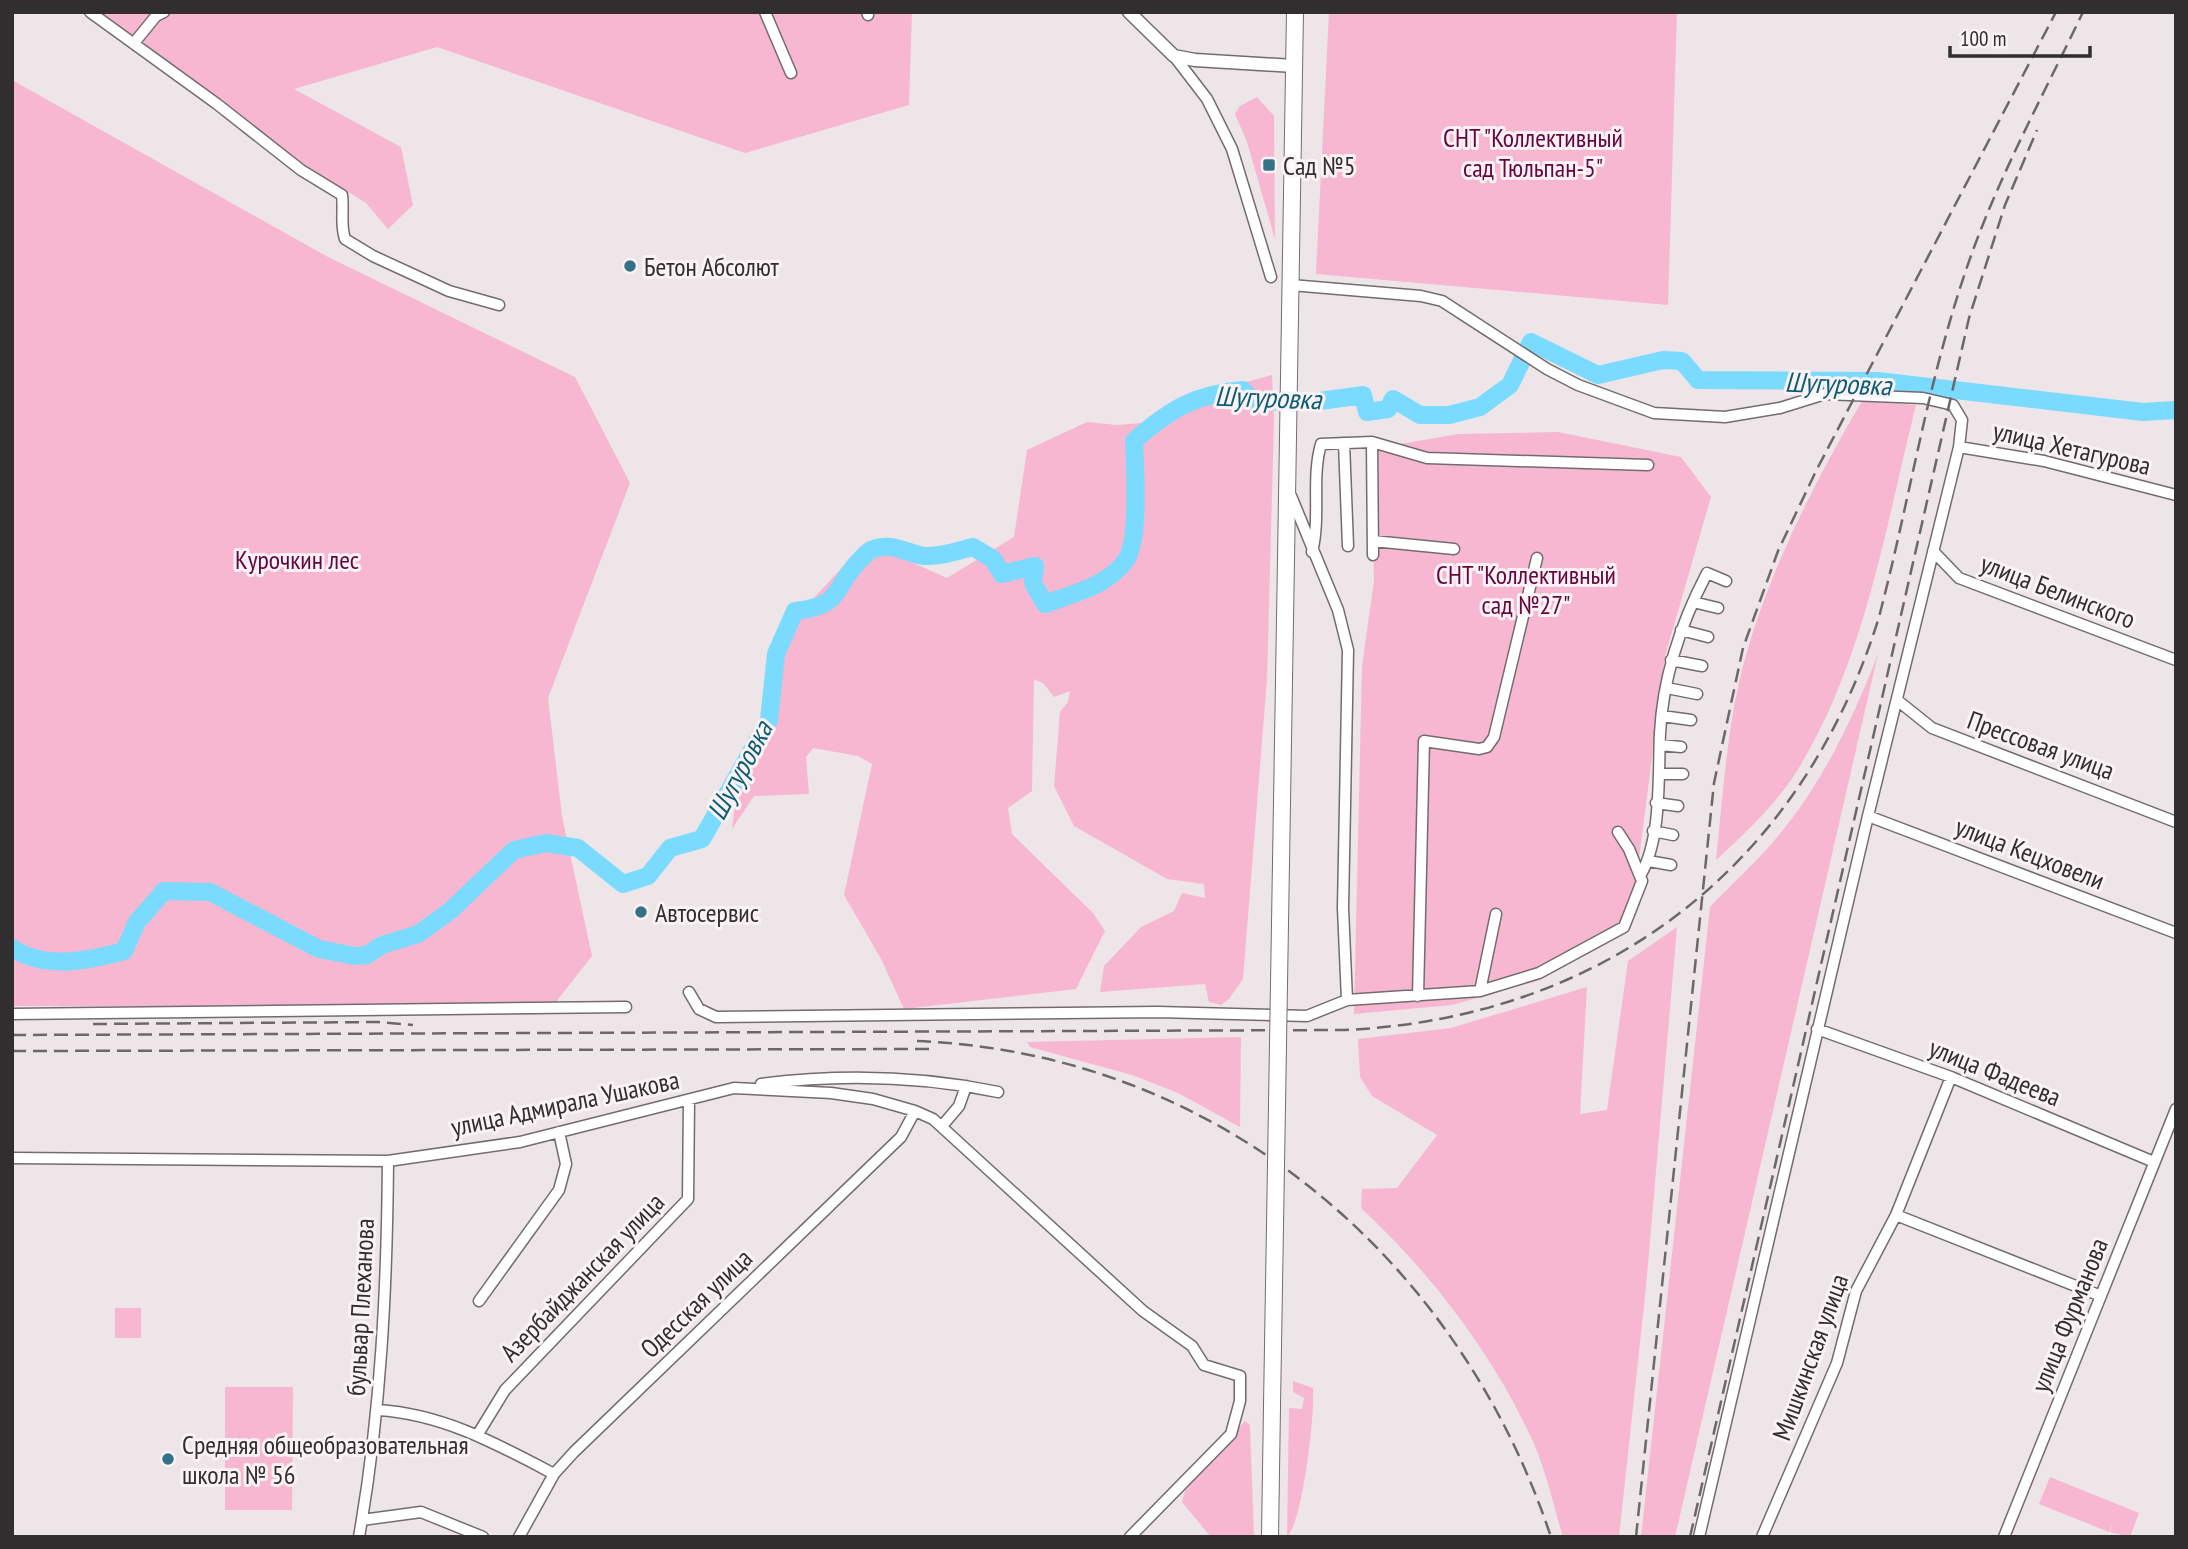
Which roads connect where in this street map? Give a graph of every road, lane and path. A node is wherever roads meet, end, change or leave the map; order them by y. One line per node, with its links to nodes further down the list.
1 (90, 12): 6 (street)
2 (164, 12): 6 (street)
3 (765, 12): 9 (street)
4 (1129, 12): 7 (street)
5 (1295, 12): 8 (main road)
6 (134, 43): 12 (street)
7 (1174, 56): 8 (street); 10 (street)
8 (1294, 66): 11 (main road)
9 (791, 73)
10 (1271, 277)
11 (1291, 285): 15 (street); 17 (main road)
12 (499, 305)
13 (1372, 442): 14 (street); 16 (street); 19 (street)
14 (1343, 443): 20 (street); 23 (street)
15 (1959, 447): 18 (street, улица Хетагурова); 22 (street)
16 (1648, 465)
17 (1287, 487): 23 (street); 85 (main road, bridge)
18 (2176, 495)
19 (1373, 541): 21 (street); 24 (street)
20 (1348, 545)
21 (1454, 549)
22 (1934, 551): 32 (street, улица Белинского); 36 (street)
23 (1312, 552): 58 (street)
24 (1373, 555)
25 (1537, 558): 57 (street)
26 (1726, 581): 27 (street)
27 (1693, 602): 28 (street); 29 (street)
28 (1718, 608)
29 (1681, 630): 30 (street); 31 (street)
30 (1708, 637)
31 (1671, 660): 33 (street); 34 (street)
32 (2176, 660)
33 (1702, 666)
34 (1667, 688): 35 (street); 37 (street)
35 (1697, 694)
36 (1897, 700): 45 (street); 46 (street, Прессовая улица)
37 (1662, 716): 38 (street); 39 (street)
38 (1691, 720)
39 (1660, 745): 40 (street); 41 (street)
40 (1681, 747)
41 (1660, 774): 42 (street); 43 (street)
42 (1683, 774)
43 (1656, 803): 44 (street); 47 (street)
44 (1678, 806)
45 (1868, 816): 54 (street, улица Кецховели); 61 (street)
46 (2176, 822)
47 (1653, 831): 49 (street); 50 (street)
48 (1618, 832): 52 (street)
49 (1673, 835)
50 (1649, 861): 51 (street); 52 (street)
51 (1671, 865)
52 (1640, 876): 56 (street)
53 (1496, 914): 56 (street)
54 (2176, 933)
55 (689, 992): 58 (street)
56 (1480, 992): 57 (street)
57 (1418, 996): 58 (street)
58 (1347, 1000)
59 (626, 1007): 60 (street)
60 (12, 1014)
61 (1817, 1029): 62 (street, улица Фадеева); 86 (street)
62 (1951, 1077): 73 (street, улица Фадеева); 74 (street, Мишкинская улица)
63 (966, 1086): 64 (street); 65 (street); 69 (street)
64 (734, 1088): 66 (street, улица Адмирала Ушакова); 68 (street, улица Адмирала Ушакова)
65 (998, 1092)
66 (689, 1100): 70 (street, улица Адмирала Ушакова); 78 (street, Азербайджанская улица)
67 (2176, 1110): 73 (street, улица Фурманова)
68 (915, 1111): 69 (street, улица Адмирала Ушакова); 79 (street, Одесская улица)
69 (942, 1126): 84 (street, улица Адмирала Ушакова)
70 (559, 1132): 72 (street, улица Адмирала Ушакова); 76 (street)
71 (12, 1158): 72 (street, улица Адмирала Ушакова)
72 (388, 1161): 77 (street, бульвар Плеханова)
73 (2154, 1162): 75 (street, улица Фурманова)
74 (1896, 1215): 75 (street); 87 (street, Мишкинская улица)
75 (2101, 1296): 88 (street, улица Фурманова)
76 (479, 1301)
77 (378, 1410): 78 (street); 80 (street, бульвар Плеханова)
78 (478, 1434): 79 (street)
79 (554, 1474): 83 (street, Одесская улица)
80 (362, 1520): 81 (street, бульвар Плеханова); 82 (street)
81 (359, 1537)
82 (483, 1537)
83 (519, 1537)
84 (1130, 1537)
85 (1270, 1537)
86 (1699, 1537)
87 (1762, 1537)
88 (2004, 1537)

